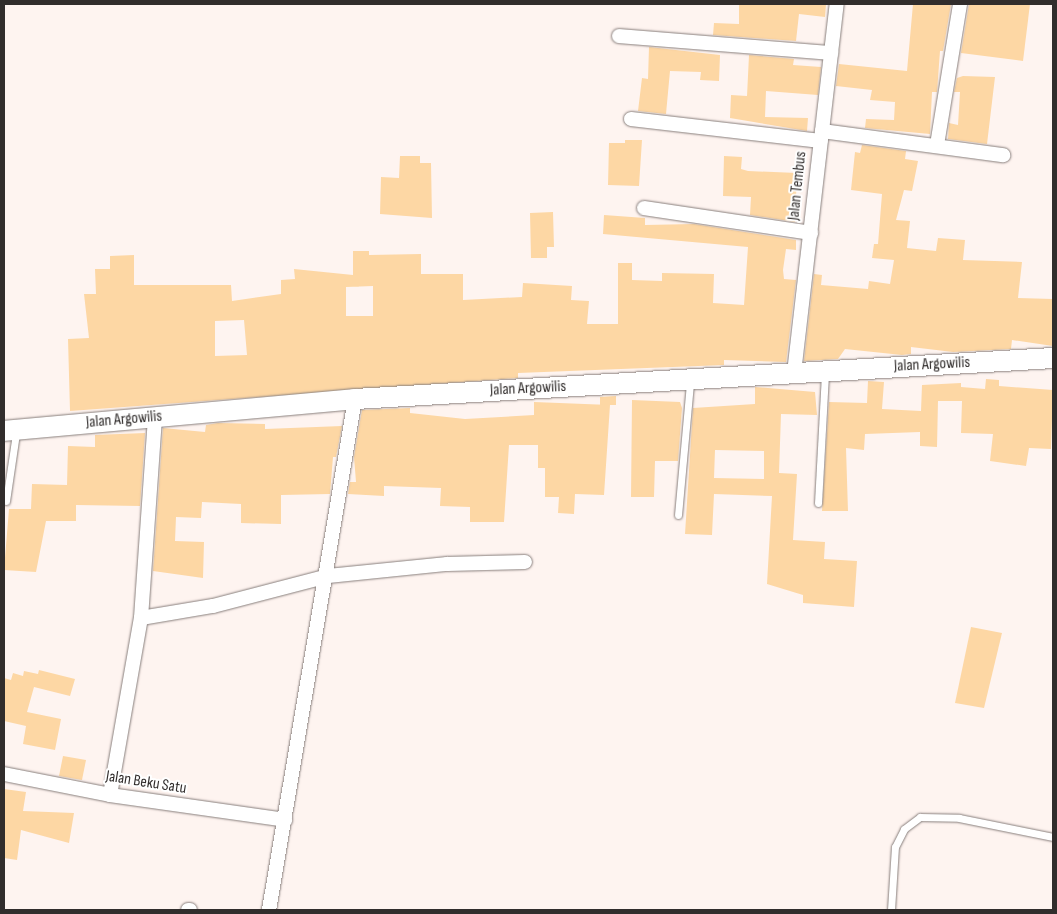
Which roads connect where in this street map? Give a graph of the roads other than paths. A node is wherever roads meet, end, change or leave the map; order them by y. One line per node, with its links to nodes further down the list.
1 (837, 4): 4 (street, Jalan Tembus)
2 (960, 4): 7 (street)
3 (619, 36): 4 (street)
4 (830, 53): 6 (street, Jalan Tembus)
5 (632, 119): 6 (street)
6 (821, 136): 7 (street); 10 (street, Jalan Tembus)
7 (937, 146): 8 (street)
8 (1003, 155)
9 (644, 208): 10 (street)
10 (811, 232): 13 (street, Jalan Tembus)
11 (1053, 358): 12 (street, Jalan Argowilis)
12 (825, 371): 13 (street, Jalan Argowilis); 19 (lane)
13 (794, 373): 14 (street, Jalan Argowilis)
14 (690, 379): 15 (street, Jalan Argowilis); 20 (lane)
15 (356, 399): 16 (street, Jalan Argowilis); 22 (street)
16 (155, 417): 17 (street, Jalan Argowilis); 23 (street)
17 (10, 431): 18 (lane)
18 (6, 501)
19 (818, 503)
20 (678, 515)
21 (525, 562): 22 (street)
22 (328, 576): 23 (street); 26 (street)
23 (141, 618): 25 (street)
24 (4, 774): 25 (street, Jalan Beku Satu)
25 (110, 796): 26 (street, Jalan Beku Satu)
26 (285, 820): 28 (street)
27 (1053, 837): 29 (lane)
28 (269, 910)
29 (891, 910)

